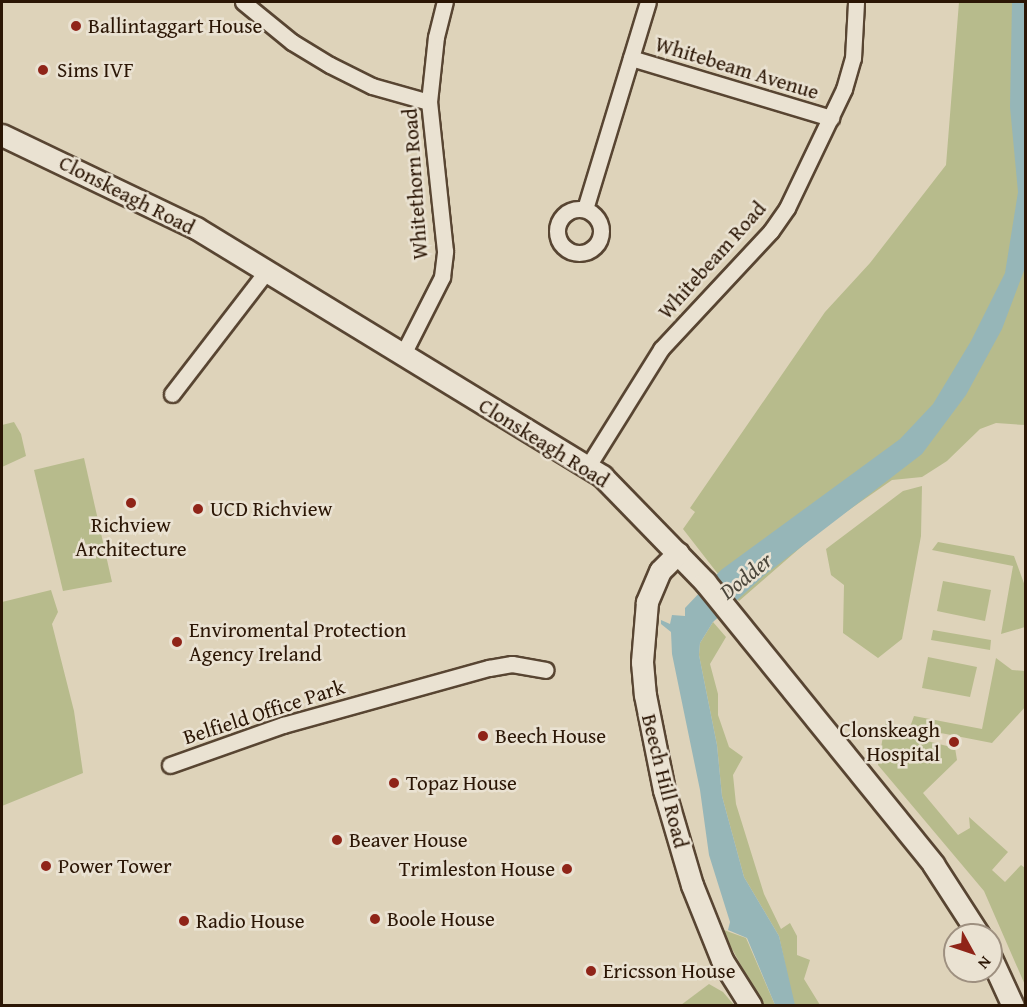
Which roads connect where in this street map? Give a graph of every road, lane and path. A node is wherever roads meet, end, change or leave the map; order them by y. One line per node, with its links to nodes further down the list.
1 (243, 2): 6 (street)
2 (445, 2): 6 (street, Whitethorn Road)
3 (648, 2): 5 (street, Whitebeam Avenue)
4 (856, 2): 7 (street, Whitebeam Road)
5 (631, 58): 7 (street, Whitebeam Avenue); 9 (street, Whitebeam Avenue)
6 (429, 102): 11 (street, Whitethorn Road)
7 (831, 118): 13 (street, Whitebeam Road)
8 (2, 135): 10 (main road, Clonskeagh Road)
9 (585, 209)
10 (266, 272): 11 (main road, Clonskeagh Road); 12 (street)
11 (402, 356): 13 (main road, Clonskeagh Road)
12 (172, 394)
13 (588, 466): 14 (main road, Clonskeagh Road)
14 (678, 553): 17 (main road, Clonskeagh Road); 19 (main road, Beech Hill Road)
15 (545, 670): 16 (street, Belfield Office Park)
16 (170, 765)
17 (971, 923)
18 (1003, 983): 20 (main road)
19 (751, 1005)
20 (1013, 1005)

